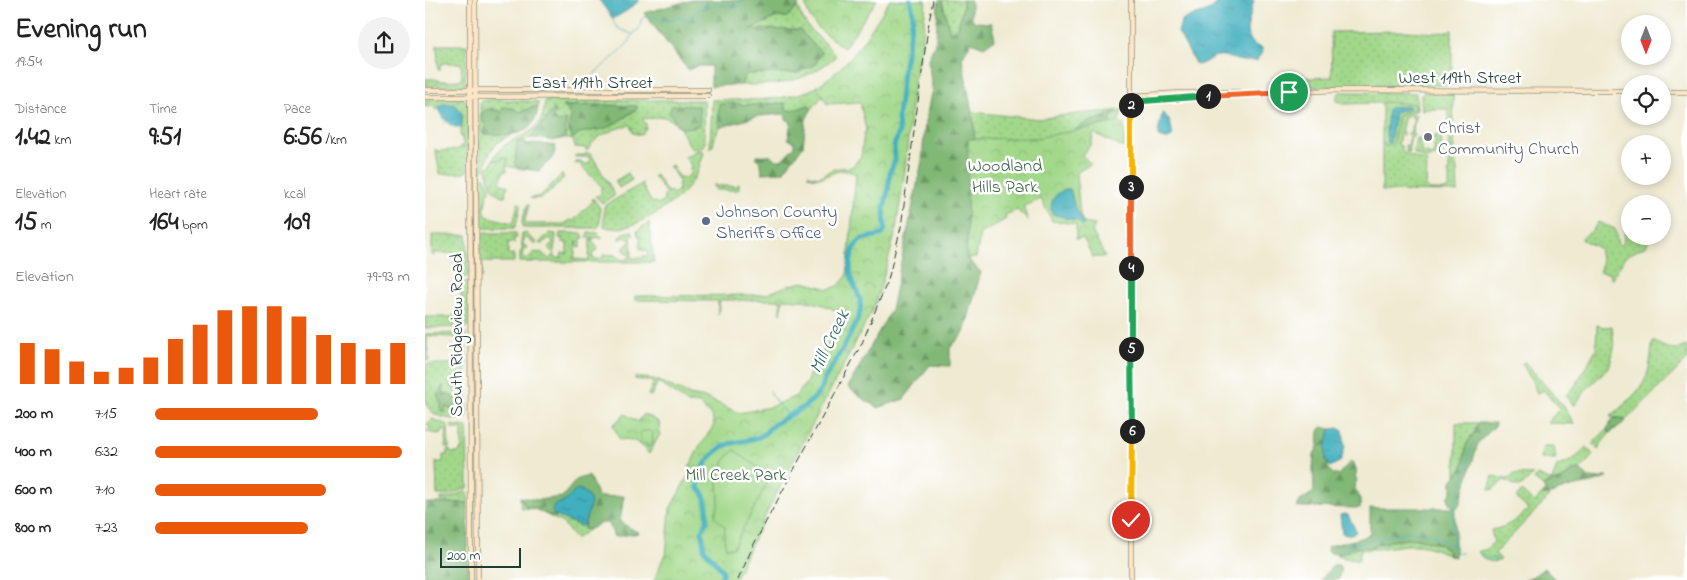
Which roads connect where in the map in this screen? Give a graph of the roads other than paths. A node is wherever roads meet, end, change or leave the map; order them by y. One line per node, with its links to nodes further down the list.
1 (470, 0): 5 (main road, South Ridgeview Road)
2 (475, 0): 6 (main road, South Ridgeview Road)
3 (1131, 0): 15 (main road)
4 (425, 90): 5 (main road)
5 (469, 90): 6 (main road); 12 (main road, South Ridgeview Road)
6 (476, 90): 7 (main road, East 119th Street); 13 (main road, South Ridgeview Road)
7 (707, 90)
8 (1621, 92): 15 (main road, West 119th Street)
9 (1671, 92): 10 (main road)
10 (1687, 92)
11 (425, 96): 12 (main road)
12 (469, 96): 13 (main road); 16 (main road, South Ridgeview Road)
13 (476, 96): 14 (main road, East 119th Street); 17 (main road, South Ridgeview Road)
14 (708, 96)
15 (1131, 99): 18 (main road)
16 (471, 580)
17 (478, 580)
18 (1131, 580)

